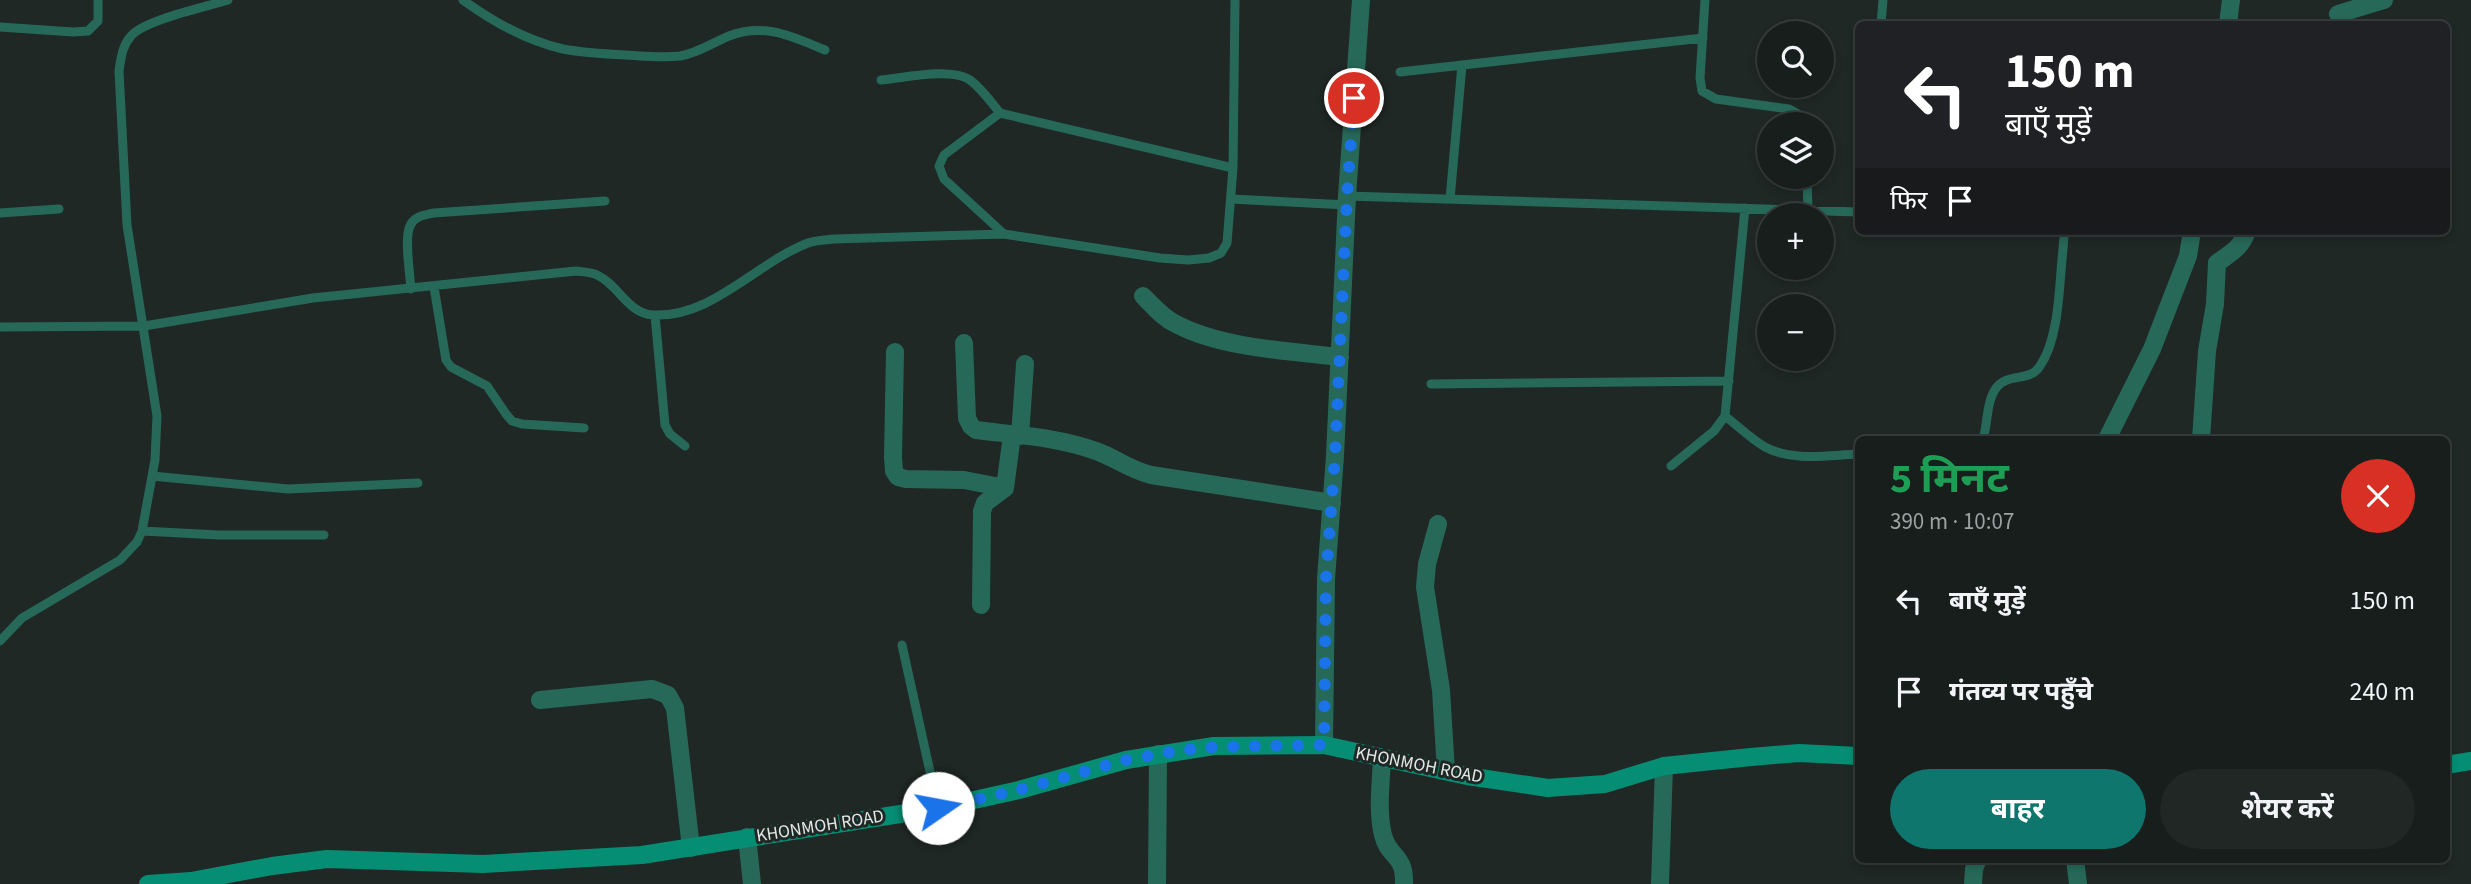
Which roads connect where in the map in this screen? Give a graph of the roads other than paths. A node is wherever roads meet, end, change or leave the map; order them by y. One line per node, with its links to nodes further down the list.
1 (98, 0): 13 (lane)
2 (228, 0): 42 (lane)
3 (463, 0): 15 (lane)
4 (1235, 0): 21 (lane)
5 (1362, 0): 24 (street)
6 (1705, 0): 14 (lane)
7 (1883, 0): 11 (lane)
8 (2231, 0): 12 (street)
9 (2384, 0): 10 (street)
10 (2338, 13)
11 (1881, 21)
12 (2228, 21)
13 (0, 27)
14 (1703, 38): 16 (lane); 19 (lane)
15 (825, 51)
16 (1462, 65): 17 (lane); 23 (lane)
17 (1400, 72)
18 (881, 80): 20 (lane)
19 (1795, 112)
20 (1000, 113): 21 (lane); 32 (lane)
21 (1233, 168): 22 (lane)
22 (1231, 199): 24 (lane); 32 (lane)
23 (1450, 199): 24 (lane); 26 (lane)
24 (1347, 200): 46 (street)
25 (605, 201): 39 (lane)
26 (1745, 208): 27 (lane); 48 (lane)
27 (1757, 208)
28 (59, 209): 31 (lane)
29 (1834, 211): 30 (lane)
30 (1855, 212)
31 (0, 213)
32 (1004, 234): 41 (lane)
33 (2064, 235): 53 (lane)
34 (2191, 235): 36 (street)
35 (2246, 235): 37 (street)
36 (2188, 256): 37 (street); 54 (street)
37 (2217, 262): 55 (street)
38 (434, 287): 39 (lane); 41 (lane); 51 (lane)
39 (411, 289): 42 (lane)
40 (1143, 296): 46 (street)
41 (655, 315): 56 (lane)
42 (144, 326): 43 (lane); 59 (lane)
43 (0, 327)
44 (964, 343): 52 (street)
45 (895, 352): 61 (street)
46 (1340, 357): 62 (street)
47 (1026, 364): 52 (street)
48 (1729, 381): 49 (lane); 50 (lane)
49 (1431, 384)
50 (1726, 416): 57 (lane); 58 (lane)
51 (584, 428)
52 (1016, 435): 61 (street); 62 (street)
53 (1984, 436)
54 (2108, 436)
55 (2202, 436)
56 (685, 446)
57 (1855, 454)
58 (1671, 466)
59 (152, 476): 60 (lane); 64 (lane)
60 (418, 483)
61 (1005, 488): 66 (street)
62 (1332, 503): 70 (street)
63 (1438, 524): 77 (street)
64 (142, 531): 65 (lane); 67 (lane)
65 (324, 535)
66 (981, 605)
67 (0, 640)
68 (902, 645): 78 (lane)
69 (540, 700): 80 (street)
70 (1324, 745): 71 (main road, KHONMOH ROAD); 73 (main road, KHONMOH ROAD)
71 (1158, 754): 78 (main road, KHONMOH ROAD); 85 (street)
72 (1855, 756): 76 (main road, KHONMOH ROAD)
73 (1382, 758): 77 (main road, KHONMOH ROAD); 86 (street)
74 (2471, 761): 75 (main road)
75 (2450, 764)
76 (1664, 766): 77 (main road, KHONMOH ROAD); 87 (street)
77 (1446, 771)
78 (938, 808): 79 (main road, KHONMOH ROAD)
79 (747, 837): 80 (main road, KHONMOH ROAD); 84 (street)
80 (691, 848): 83 (main road, KHONMOH ROAD)
81 (1976, 863): 88 (street)
82 (2075, 863): 89 (street)
83 (148, 884)
84 (752, 884)
85 (1157, 884)
86 (1404, 884)
87 (1660, 884)
88 (1973, 884)
89 (2078, 884)

